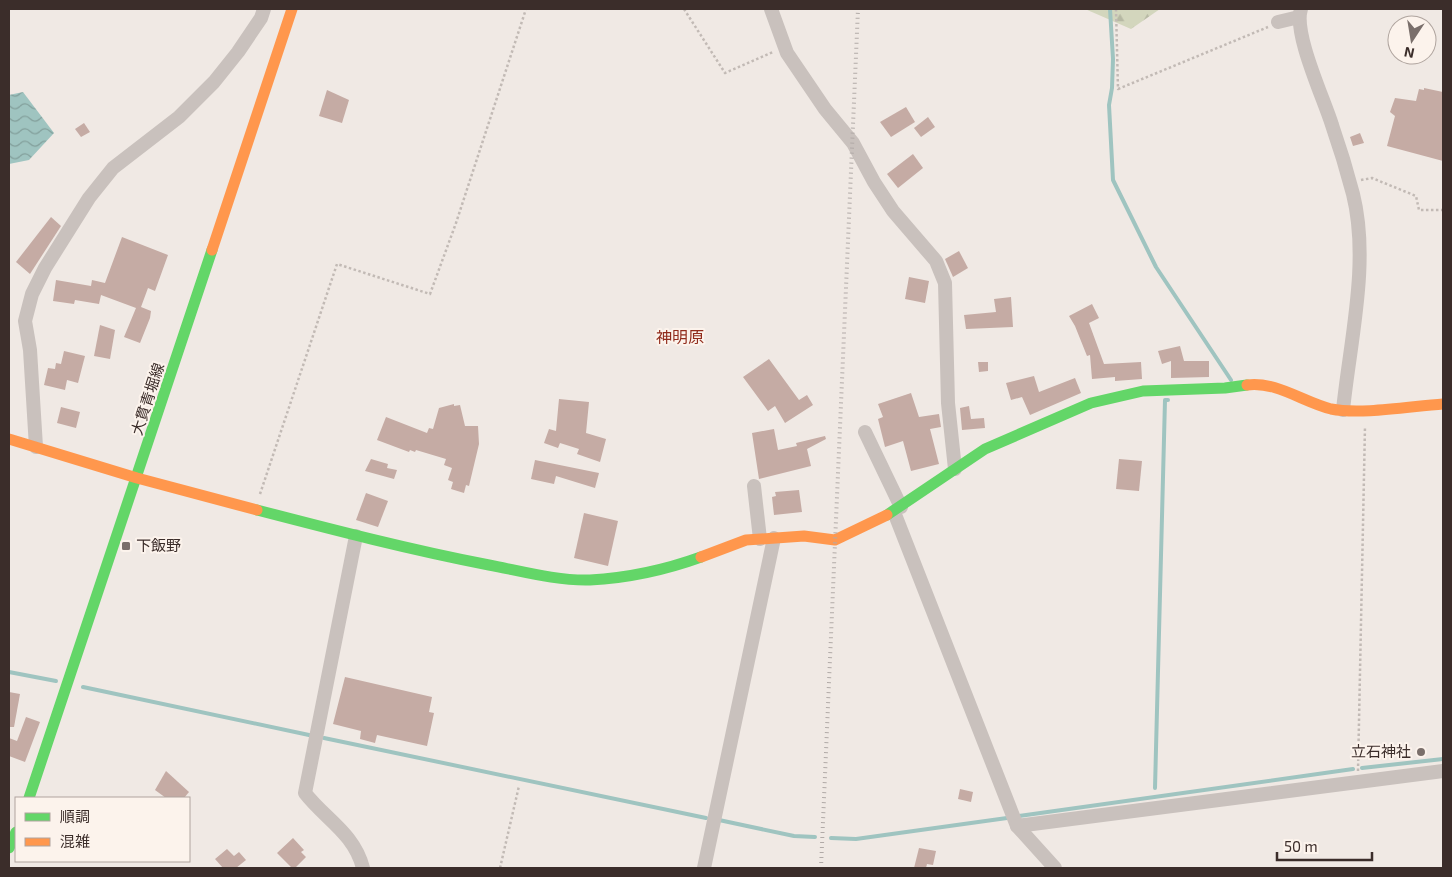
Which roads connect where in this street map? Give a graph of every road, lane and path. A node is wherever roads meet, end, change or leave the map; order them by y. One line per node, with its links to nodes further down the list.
1 (264, 9): 17 (street)
2 (292, 9): 19 (street, 大貫青堀線)
3 (526, 9): 21 (path)
4 (684, 9): 9 (path)
5 (771, 9): 9 (street)
6 (1116, 9): 8 (path)
7 (1300, 13): 8 (street); 10 (street)
8 (1278, 22)
9 (784, 47): 18 (street)
10 (1350, 183): 11 (path); 13 (street)
11 (1443, 210)
12 (1443, 404): 14 (street)
13 (1343, 410): 14 (street); 18 (street)
14 (1365, 410): 25 (path)
15 (864, 432): 22 (street)
16 (9, 439): 17 (street)
17 (36, 448): 19 (street)
18 (955, 469): 22 (street)
19 (137, 478): 21 (street); 28 (street, 大貫青堀線)
20 (754, 486): 24 (street)
21 (255, 509): 23 (street)
22 (898, 509): 24 (street); 29 (street)
23 (356, 536): 24 (street); 32 (street)
24 (767, 538): 34 (street)
25 (1357, 767)
26 (1443, 771): 29 (street)
27 (519, 786): 33 (path)
28 (29, 797)
29 (1017, 826): 35 (street)
30 (15, 834): 31 (street)
31 (9, 848)
32 (363, 868)
33 (500, 868)
34 (704, 868)
35 (1055, 868)

